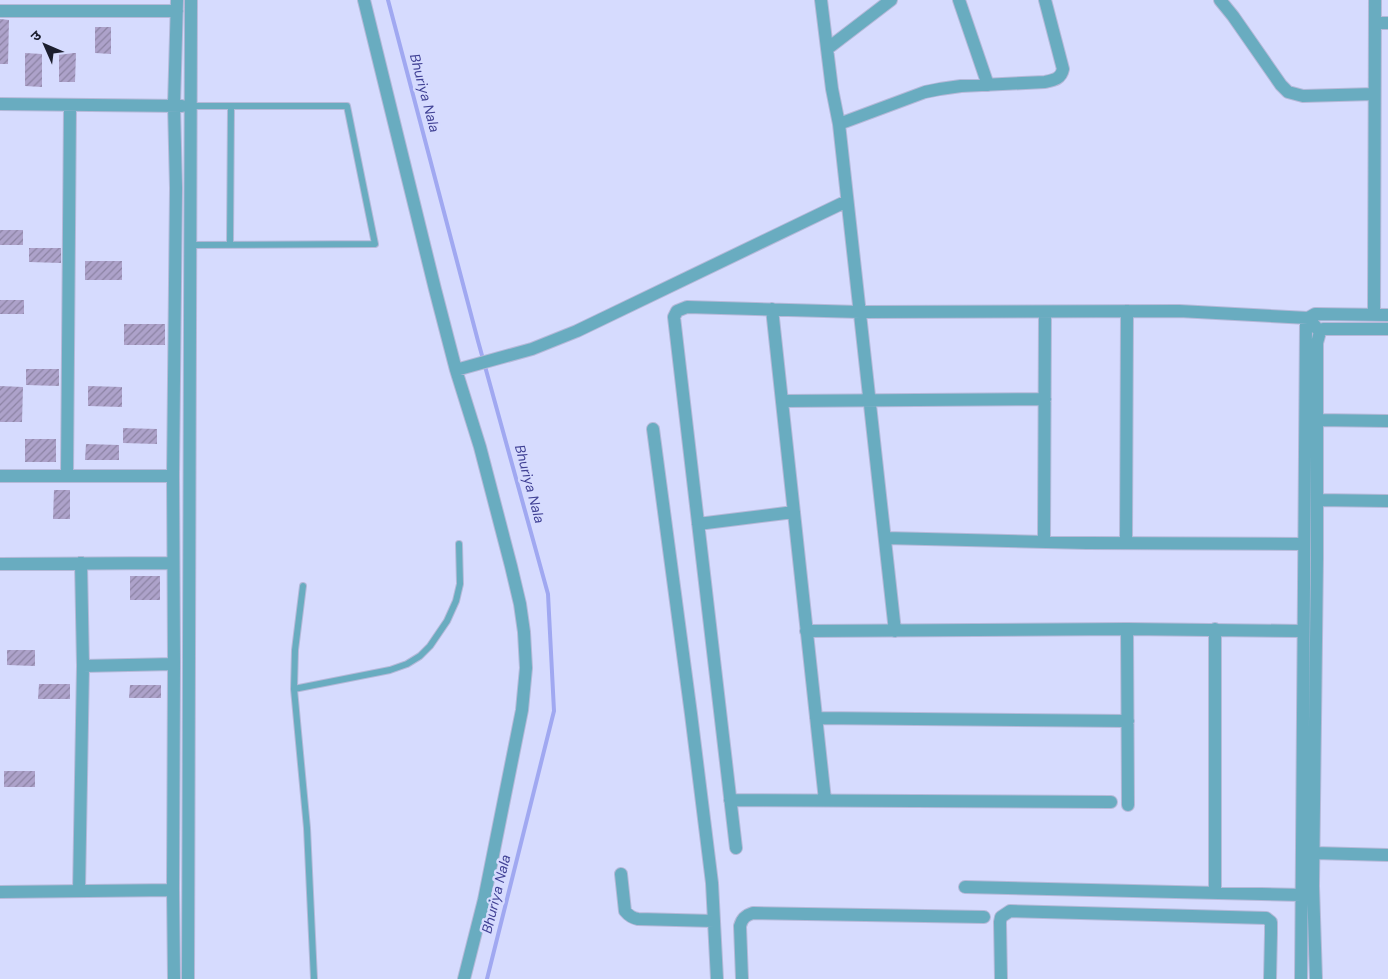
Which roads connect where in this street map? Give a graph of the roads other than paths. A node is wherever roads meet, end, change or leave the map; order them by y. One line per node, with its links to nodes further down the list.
1 (191, 0): 19 (street)
2 (364, 0): 34 (street)
3 (821, 0): 13 (street)
4 (891, 0): 13 (street)
5 (959, 0): 14 (street)
6 (1045, 0): 14 (street)
7 (1220, 0): 15 (street)
8 (1375, 0): 11 (street)
9 (177, 6): 10 (street); 18 (street)
10 (0, 11)
11 (1375, 23): 12 (street); 15 (street)
12 (1388, 23)
13 (827, 49): 21 (street)
14 (988, 85): 21 (street)
15 (1374, 94): 29 (street)
16 (0, 104): 17 (street)
17 (70, 105): 18 (street); 42 (street)
18 (174, 106): 19 (street); 43 (street)
19 (190, 106): 20 (lane); 23 (street)
20 (231, 106): 24 (lane); 24 (lane)
21 (839, 124): 22 (street)
22 (847, 201): 27 (street); 34 (street)
23 (190, 245): 24 (lane); 84 (street)
24 (230, 245)
25 (772, 310): 27 (street); 37 (street); 47 (street)
26 (1127, 311): 28 (street); 31 (street); 50 (street)
27 (860, 312): 28 (street); 36 (street)
28 (1045, 312): 35 (street)
29 (1374, 315): 30 (street); 31 (street)
30 (1388, 315)
31 (1308, 318): 33 (street); 52 (street)
32 (1388, 329): 33 (street)
33 (1320, 332): 38 (street)
34 (461, 369): 86 (street)
35 (1045, 399): 36 (street); 49 (street)
36 (870, 400): 37 (street); 48 (street)
37 (782, 401): 46 (street)
38 (1317, 420): 39 (street); 44 (street)
39 (1388, 421)
40 (653, 429): 82 (street)
41 (0, 476): 42 (street)
42 (68, 476): 43 (street)
43 (173, 476): 54 (street)
44 (1317, 500): 45 (street); 72 (street)
45 (1388, 501)
46 (794, 512): 47 (street); 59 (street)
47 (698, 524): 67 (street)
48 (885, 538): 49 (street); 60 (street)
49 (1044, 542): 50 (street)
50 (1126, 543): 52 (street)
51 (459, 544): 64 (lane)
52 (1304, 544): 61 (street)
53 (81, 563): 54 (street); 55 (street); 63 (street)
54 (173, 563): 62 (street)
55 (0, 564)
56 (303, 586): 64 (lane)
57 (1127, 629): 58 (street); 60 (street); 66 (street)
58 (1215, 629): 61 (street); 79 (street)
59 (806, 631): 60 (street); 65 (street)
60 (895, 631)
61 (1303, 631): 80 (street)
62 (174, 664): 63 (street); 76 (street)
63 (83, 666): 77 (street)
64 (294, 689): 85 (lane)
65 (816, 718): 66 (street); 68 (street)
66 (1128, 721): 70 (street)
67 (730, 800): 68 (street); 71 (street)
68 (825, 800): 69 (street)
69 (1111, 802)
70 (1128, 805)
71 (736, 848)
72 (1314, 853): 73 (street); 92 (street)
73 (1388, 855)
74 (621, 874): 82 (street)
75 (965, 887): 79 (street)
76 (173, 890): 77 (street); 83 (street)
77 (79, 891): 78 (street)
78 (0, 892)
79 (1215, 894): 80 (street)
80 (1302, 895): 91 (street)
81 (984, 917): 88 (street)
82 (714, 921): 87 (street)
83 (174, 979)
84 (188, 979)
85 (314, 979)
86 (464, 979)
87 (717, 979)
88 (742, 979)
89 (1001, 979): 90 (street)
90 (1270, 979)
91 (1301, 979)
92 (1316, 979)

